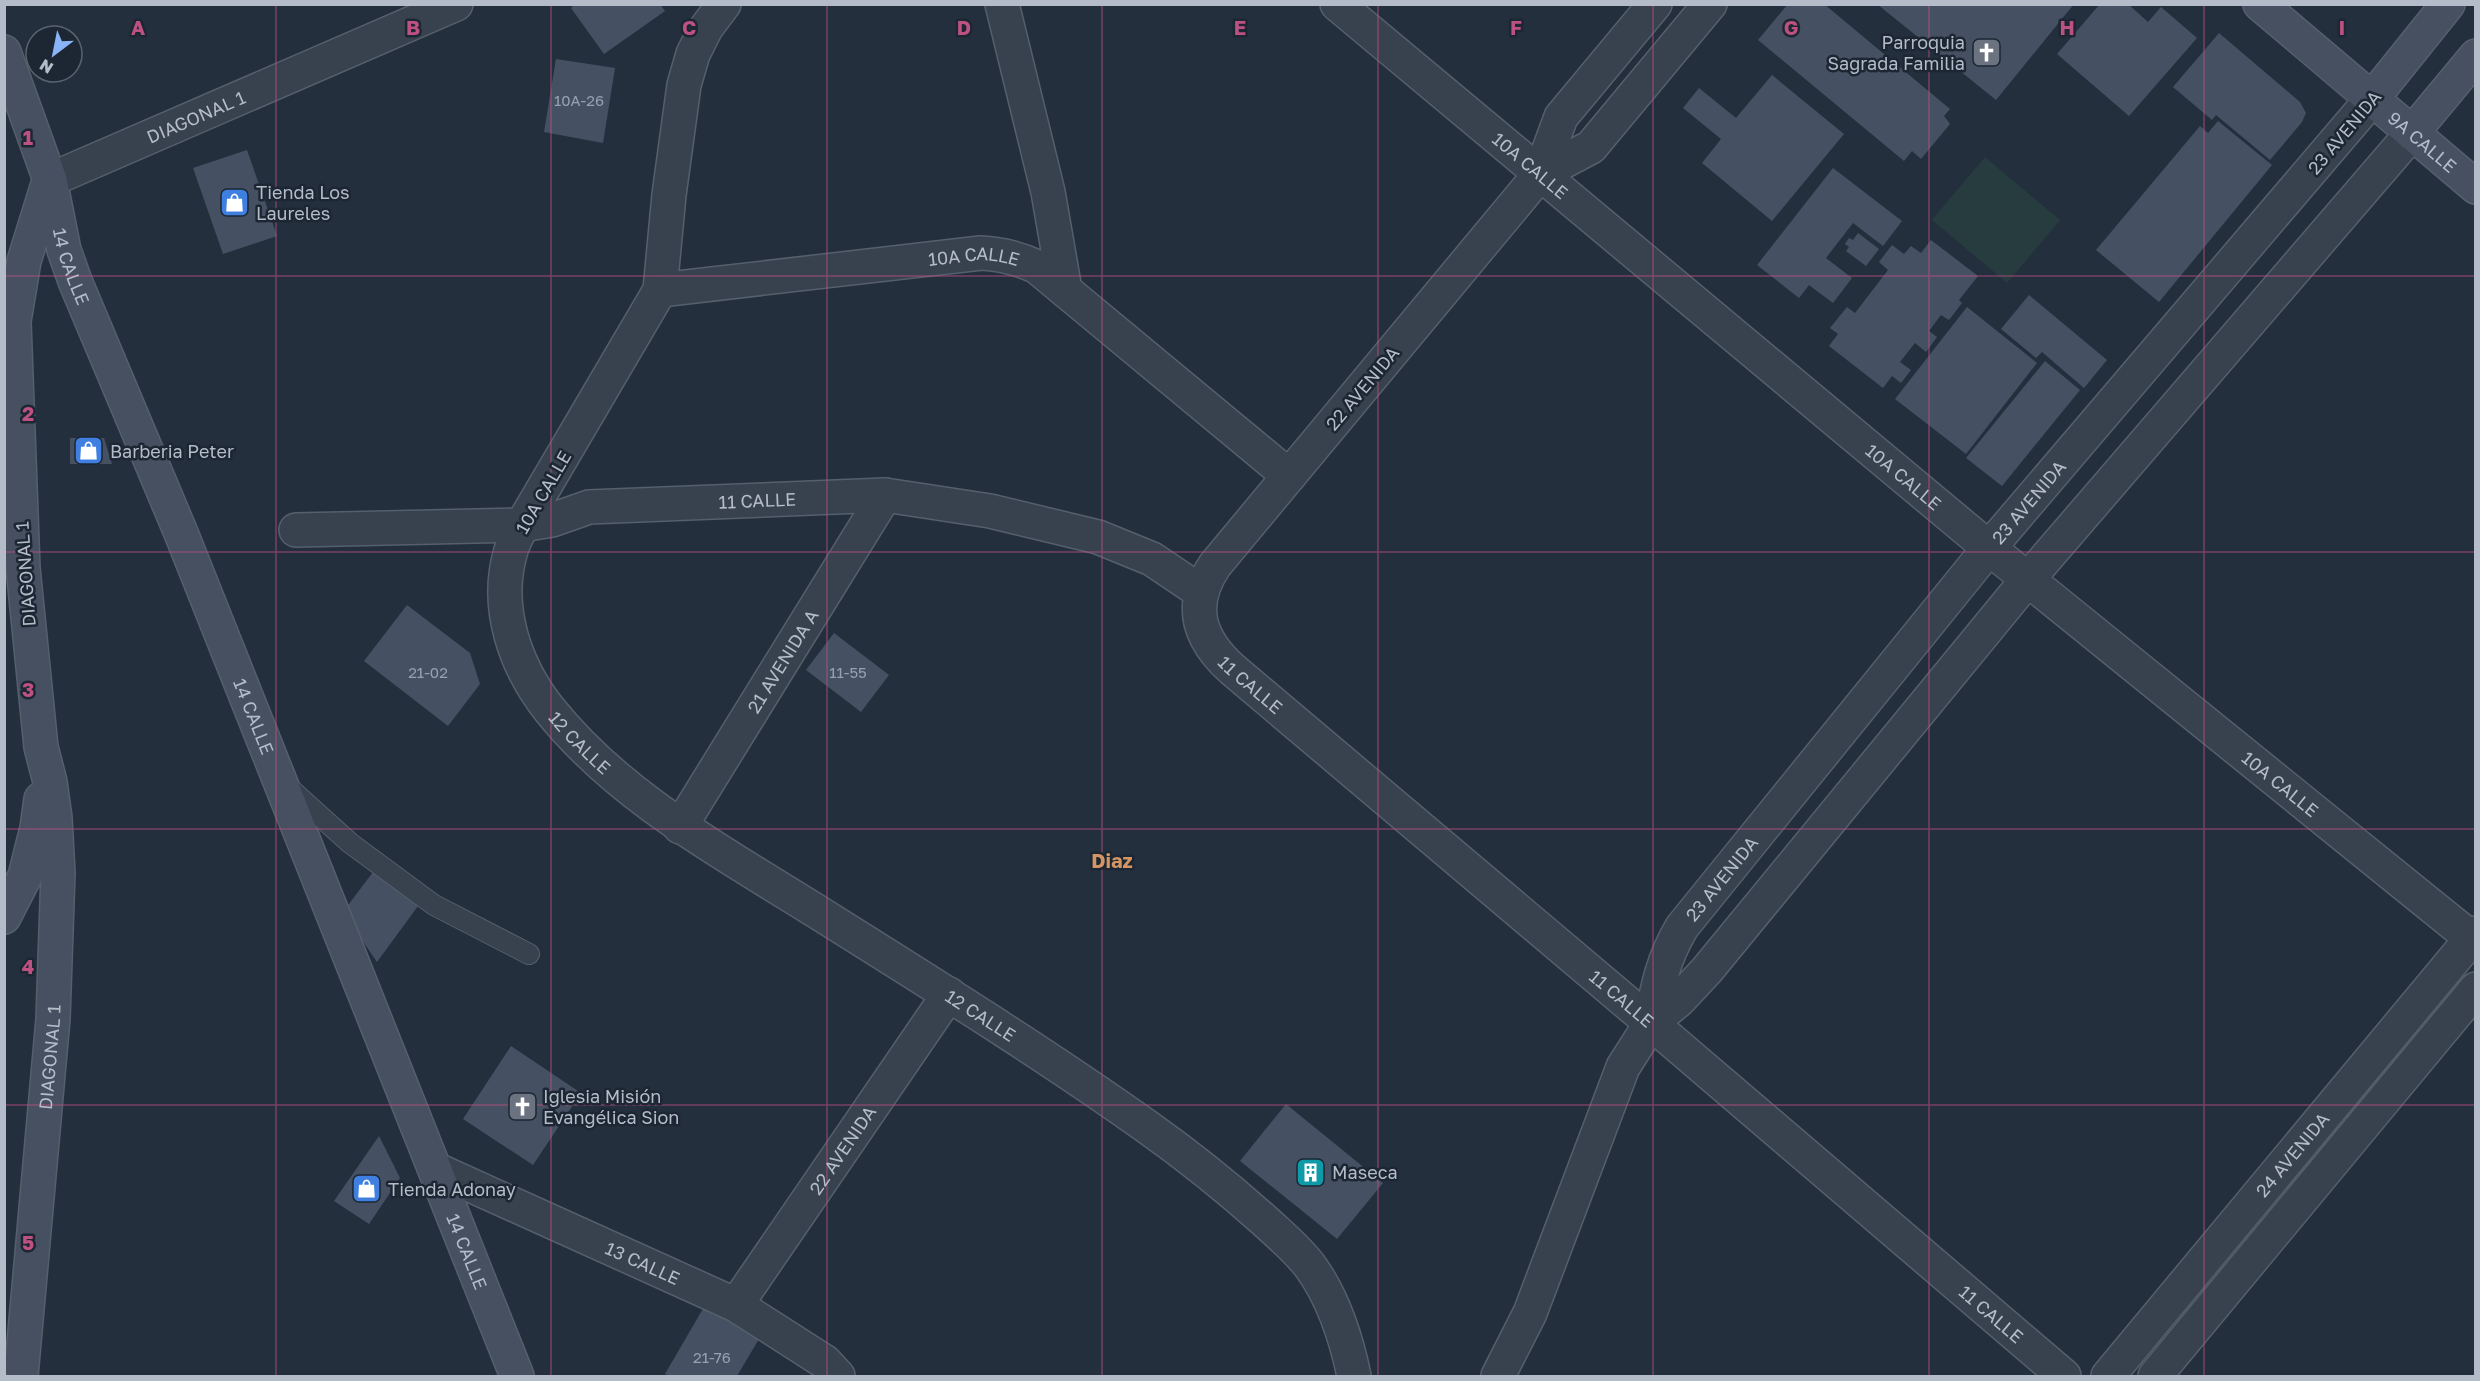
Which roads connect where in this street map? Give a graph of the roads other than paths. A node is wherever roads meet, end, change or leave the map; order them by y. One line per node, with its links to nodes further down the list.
1 (456, 4): 14 (street, DIAGONAL 1)
2 (724, 4): 16 (street, 10A CALLE)
3 (1002, 4): 17 (street)
4 (1337, 4): 13 (street, 10A CALLE)
5 (1655, 4): 13 (street, 22 AVENIDA)
6 (1710, 4): 13 (street, 22 AVENIDA)
7 (2260, 4): 11 (street, 9A CALLE)
8 (2448, 4): 11 (street, 23 AVENIDA)
9 (4, 52): 14 (street, 14 CALLE)
10 (2475, 56): 12 (street, 23 AVENIDA)
11 (2371, 100): 12 (street, 9A CALLE); 22 (street, 23 AVENIDA)
12 (2412, 133): 15 (street, 9A CALLE); 23 (street, 23 AVENIDA)
13 (1540, 174): 18 (street, 22 AVENIDA); 22 (street, 10A CALLE)
14 (50, 180): 26 (street, DIAGONAL 1); 27 (street, 14 CALLE)
15 (2475, 187)
16 (660, 290): 17 (street, 10A CALLE); 20 (street, 10A CALLE)
17 (1065, 290): 18 (street, 10A CALLE)
18 (1289, 476): 24 (street, 22 AVENIDA)
19 (885, 495): 20 (street, 11 CALLE); 24 (street, 11 CALLE); 28 (street, 21 AVENIDA A)
20 (522, 525): 21 (street, 11 CALLE); 25 (street, 10A CALLE)
21 (296, 530)
22 (1989, 548): 23 (street, 10A CALLE); 34 (street, 23 AVENIDA)
23 (2028, 579): 30 (street, 10A CALLE); 34 (street, 23 AVENIDA)
24 (1200, 601): 34 (street, 11 CALLE)
25 (547, 706): 28 (street, 12 CALLE)
26 (41, 747): 29 (street); 37 (street, DIAGONAL 1)
27 (277, 777): 31 (lane); 35 (street, 14 CALLE)
28 (681, 826): 33 (street, 12 CALLE)
29 (4, 917)
30 (2474, 938): 43 (street, 24 AVENIDA)
31 (529, 954)
32 (2475, 988): 44 (street, 24 AVENIDA)
33 (949, 994): 36 (street, 22 AVENIDA); 40 (street, 12 CALLE)
34 (1651, 1023): 41 (street, 23 AVENIDA); 42 (street, 11 CALLE)
35 (435, 1169): 36 (street, 13 CALLE); 38 (street, 14 CALLE)
36 (736, 1305): 39 (street, 13 CALLE)
37 (21, 1377)
38 (517, 1377)
39 (838, 1377)
40 (1354, 1377)
41 (1498, 1377)
42 (2064, 1377)
43 (2108, 1377)
44 (2155, 1377)

